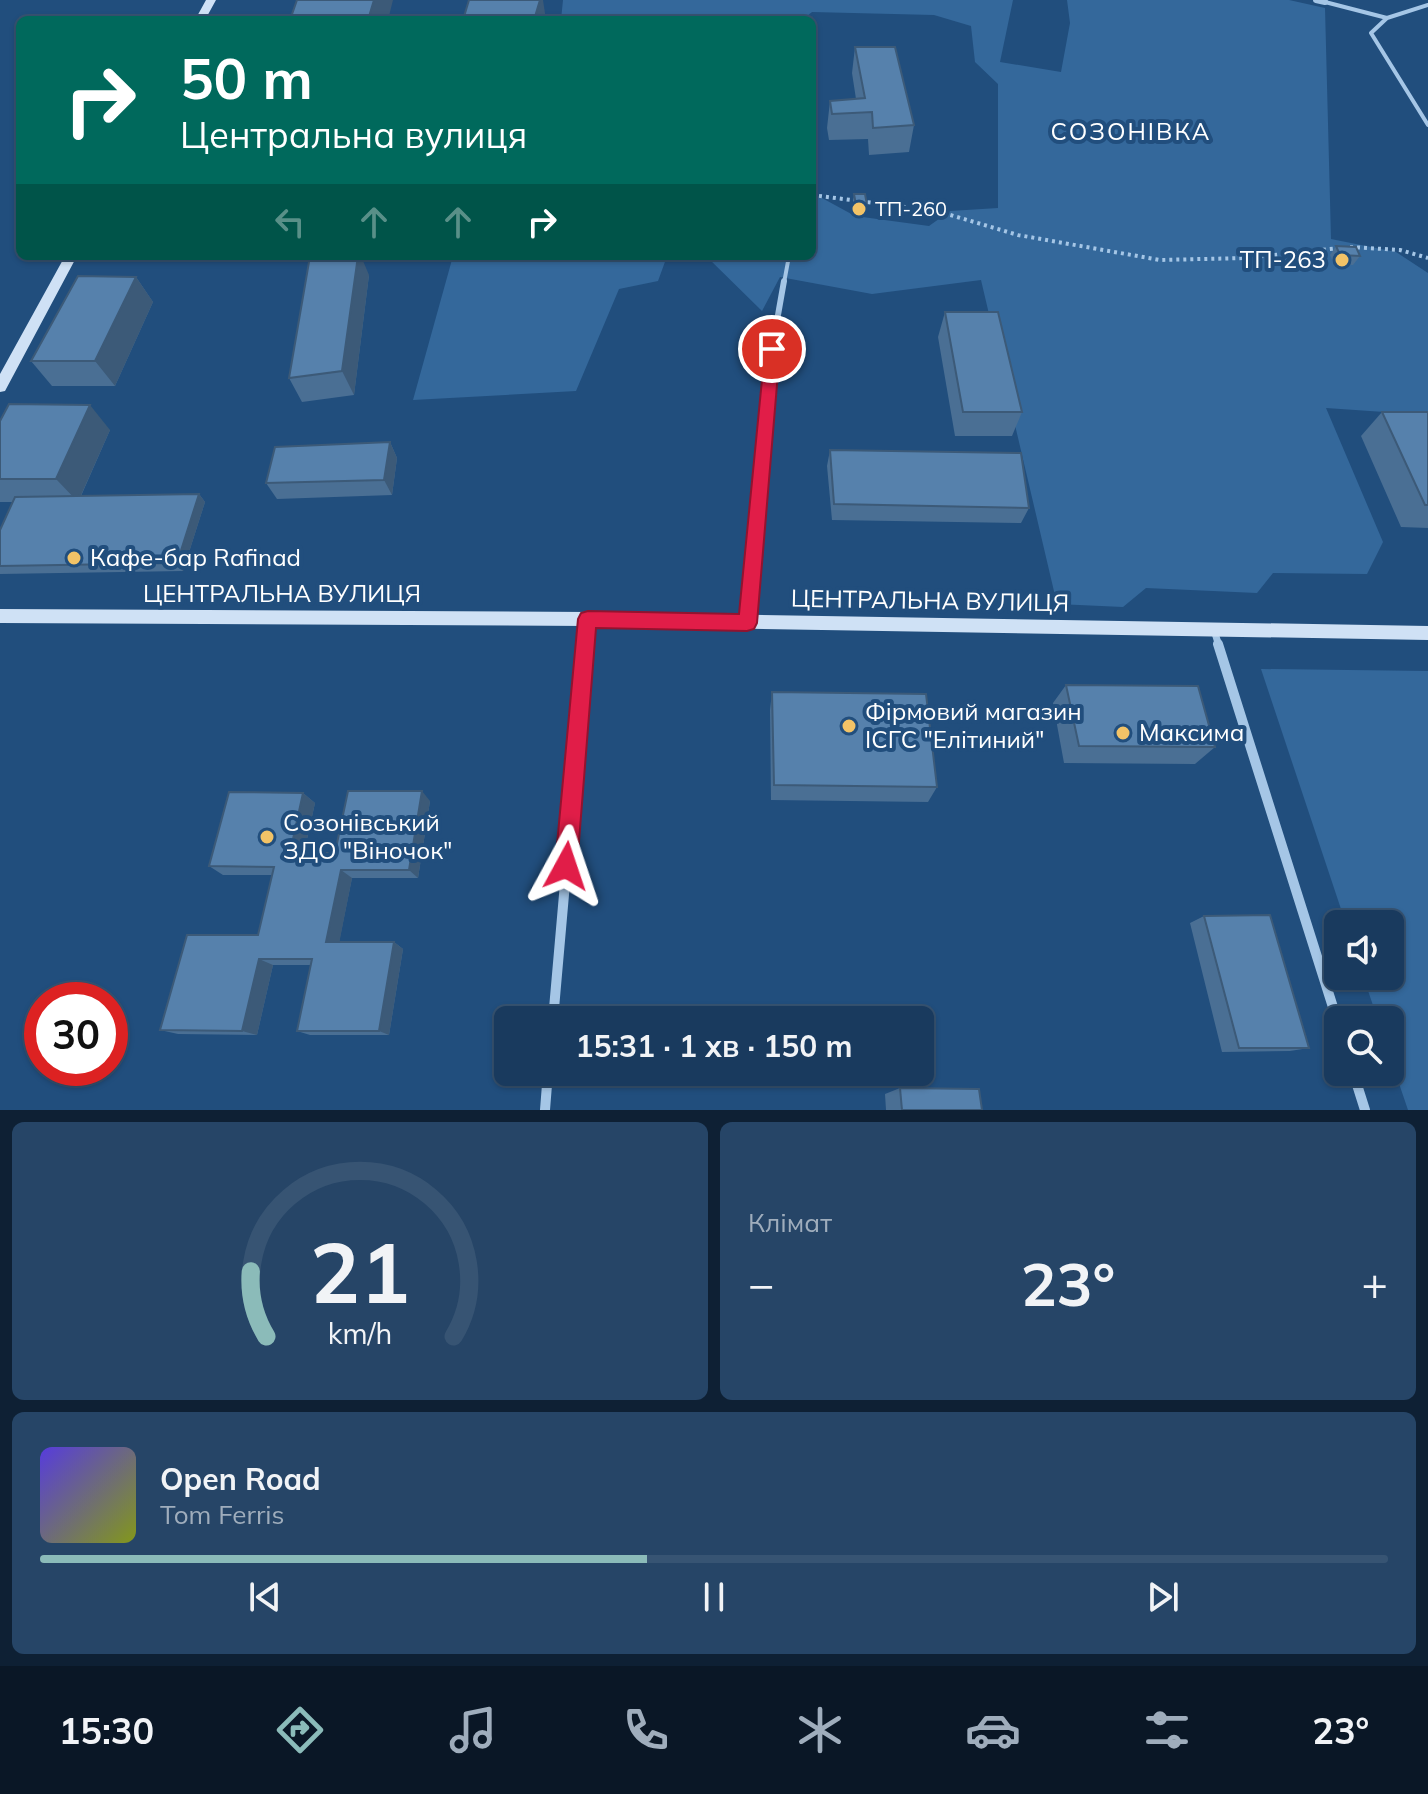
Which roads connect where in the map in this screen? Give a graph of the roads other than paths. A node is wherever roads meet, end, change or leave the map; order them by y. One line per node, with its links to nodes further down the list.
1 (1316, 0): 2 (street)
2 (1325, 2): 4 (lane)
3 (1428, 5): 4 (lane)
4 (1387, 18): 5 (lane)
5 (1428, 125)
6 (69, 260): 8 (street)
7 (788, 260): 11 (lane)
8 (0, 387)
9 (0, 616): 10 (street, ЦЕНТРАЛЬНА ВУЛИЦЯ)
10 (588, 619): 11 (street, ЦЕНТРАЛЬНА ВУЛИЦЯ); 14 (street)
11 (747, 623): 12 (street, ЦЕНТРАЛЬНА ВУЛИЦЯ)
12 (1213, 629): 13 (street, ЦЕНТРАЛЬНА ВУЛИЦЯ); 15 (street)
13 (1428, 633)
14 (554, 1006)
15 (1333, 1006)
16 (547, 1086): 18 (street)
17 (1357, 1086): 19 (street)
18 (545, 1110)
19 (1365, 1110)

